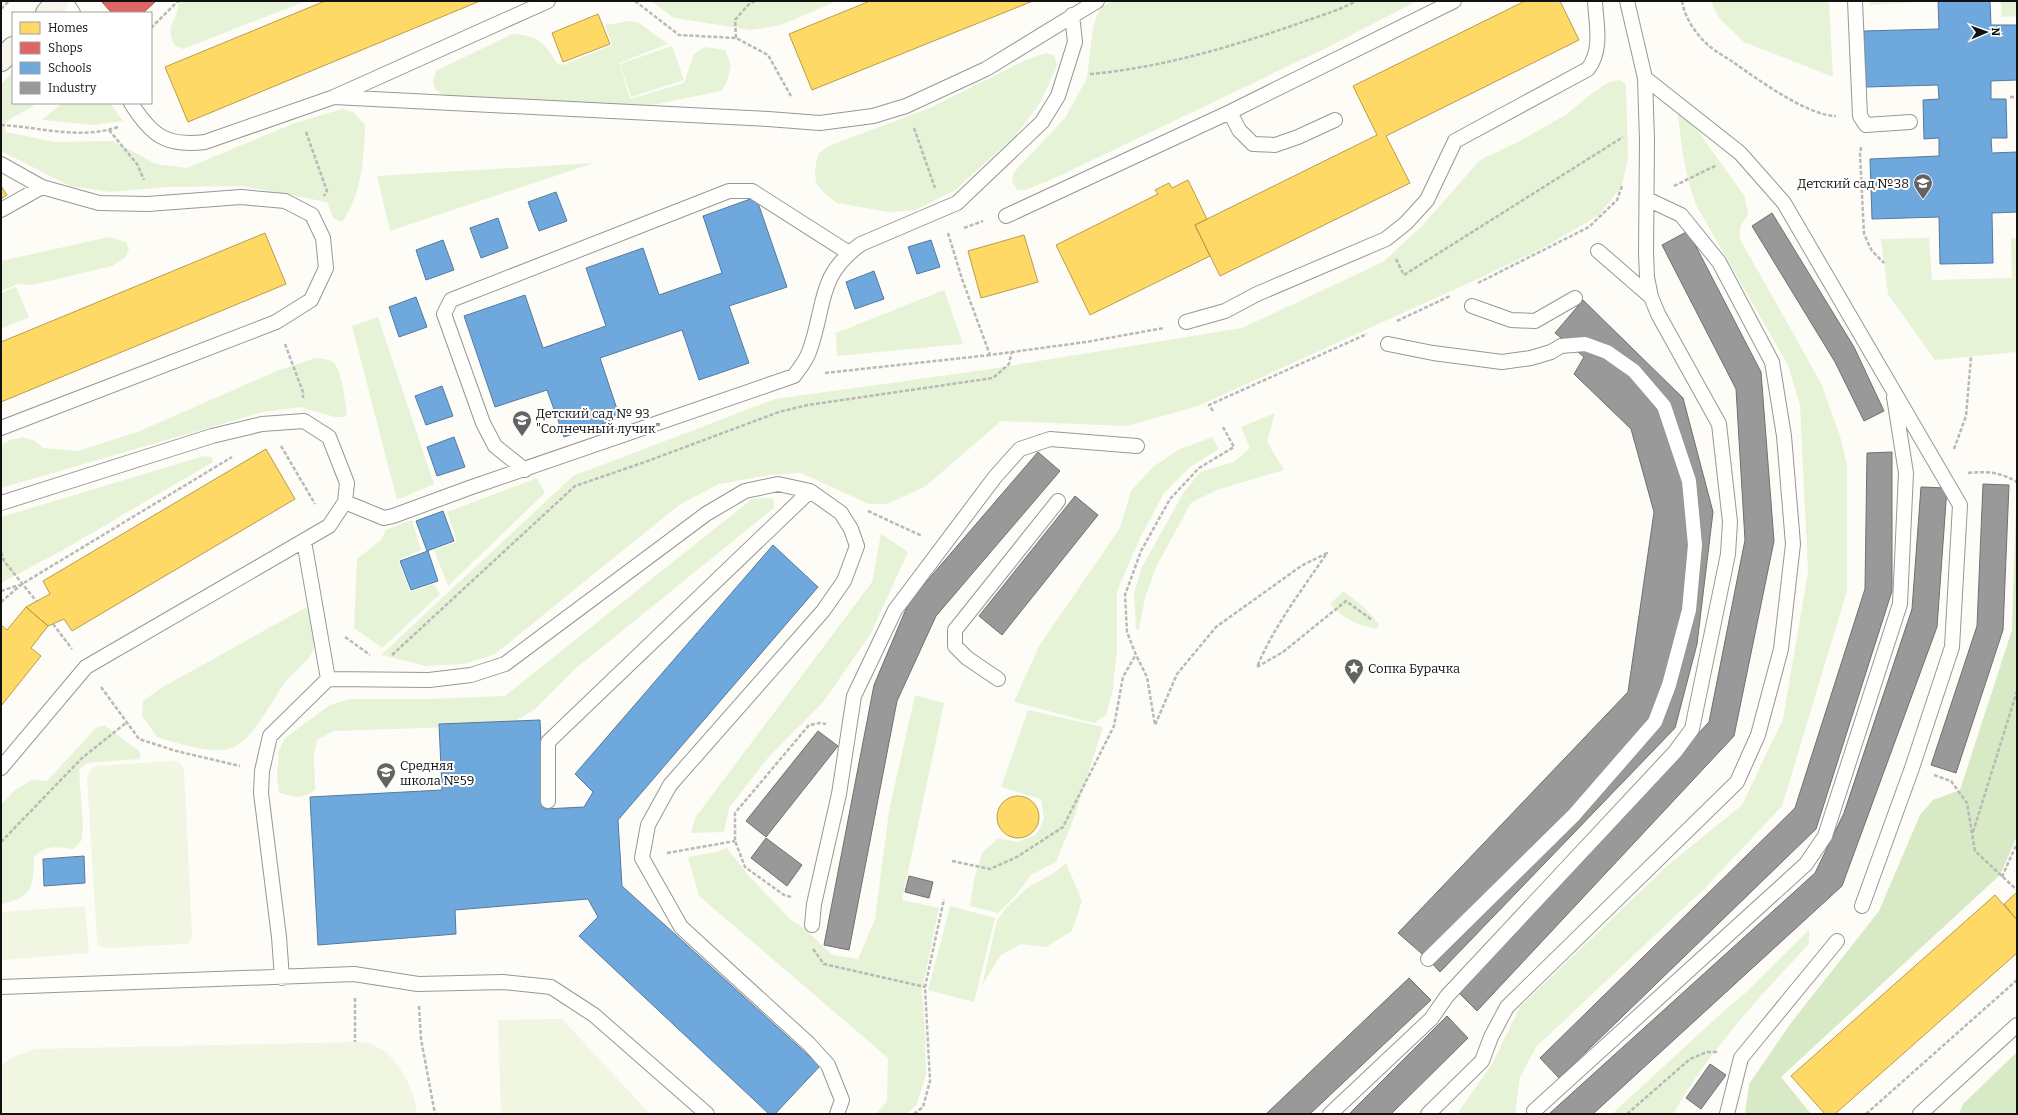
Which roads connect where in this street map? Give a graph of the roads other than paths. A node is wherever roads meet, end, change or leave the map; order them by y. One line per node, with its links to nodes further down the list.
1 (58, 1): 9 (main road)
2 (66, 1): 10 (lane)
3 (548, 1): 15 (lane)
4 (1097, 1): 11 (lane)
5 (1454, 1): 17 (lane)
6 (1595, 1): 30 (lane)
7 (1628, 1): 14 (lane)
8 (1855, 1): 19 (lane)
9 (48, 12)
10 (72, 12)
11 (1072, 15): 15 (lane); 26 (lane)
12 (12, 49): 13 (main road)
13 (1, 60)
14 (1645, 78): 22 (lane); 32 (lane)
15 (334, 97): 16 (lane)
16 (132, 104)
17 (1230, 112): 18 (lane); 24 (lane)
18 (1335, 120)
19 (1910, 122)
20 (1, 164): 21 (lane)
21 (42, 187): 23 (lane); 33 (lane)
22 (1647, 199): 27 (lane); 56 (lane)
23 (1, 210)
24 (1006, 216)
25 (1598, 251): 27 (lane)
26 (849, 253): 35 (lane); 35 (lane)
27 (1651, 297): 55 (lane)
28 (1575, 298): 29 (lane)
29 (1472, 306)
30 (1186, 322)
31 (1388, 344): 48 (lane)
32 (1893, 389): 45 (lane); 52 (lane)
33 (1, 428)
34 (1137, 446): 46 (lane)
35 (525, 470): 38 (lane)
36 (810, 491): 42 (lane); 44 (lane); 54 (lane)
37 (1058, 501): 41 (lane)
38 (345, 502): 39 (lane); 40 (lane)
39 (1, 504)
40 (304, 541): 42 (lane); 43 (lane)
41 (998, 679)
42 (328, 680): 49 (lane)
43 (1, 768)
44 (548, 801)
45 (1862, 906)
46 (812, 925)
47 (1837, 941): 57 (lane)
48 (1428, 959)
49 (282, 978): 50 (lane); 53 (lane)
50 (1, 987)
51 (2017, 1025): 58 (lane)
52 (1534, 1111)
53 (707, 1114)
54 (837, 1114)
55 (1330, 1114)
56 (1428, 1114)
57 (1727, 1114)
58 (1920, 1114)

